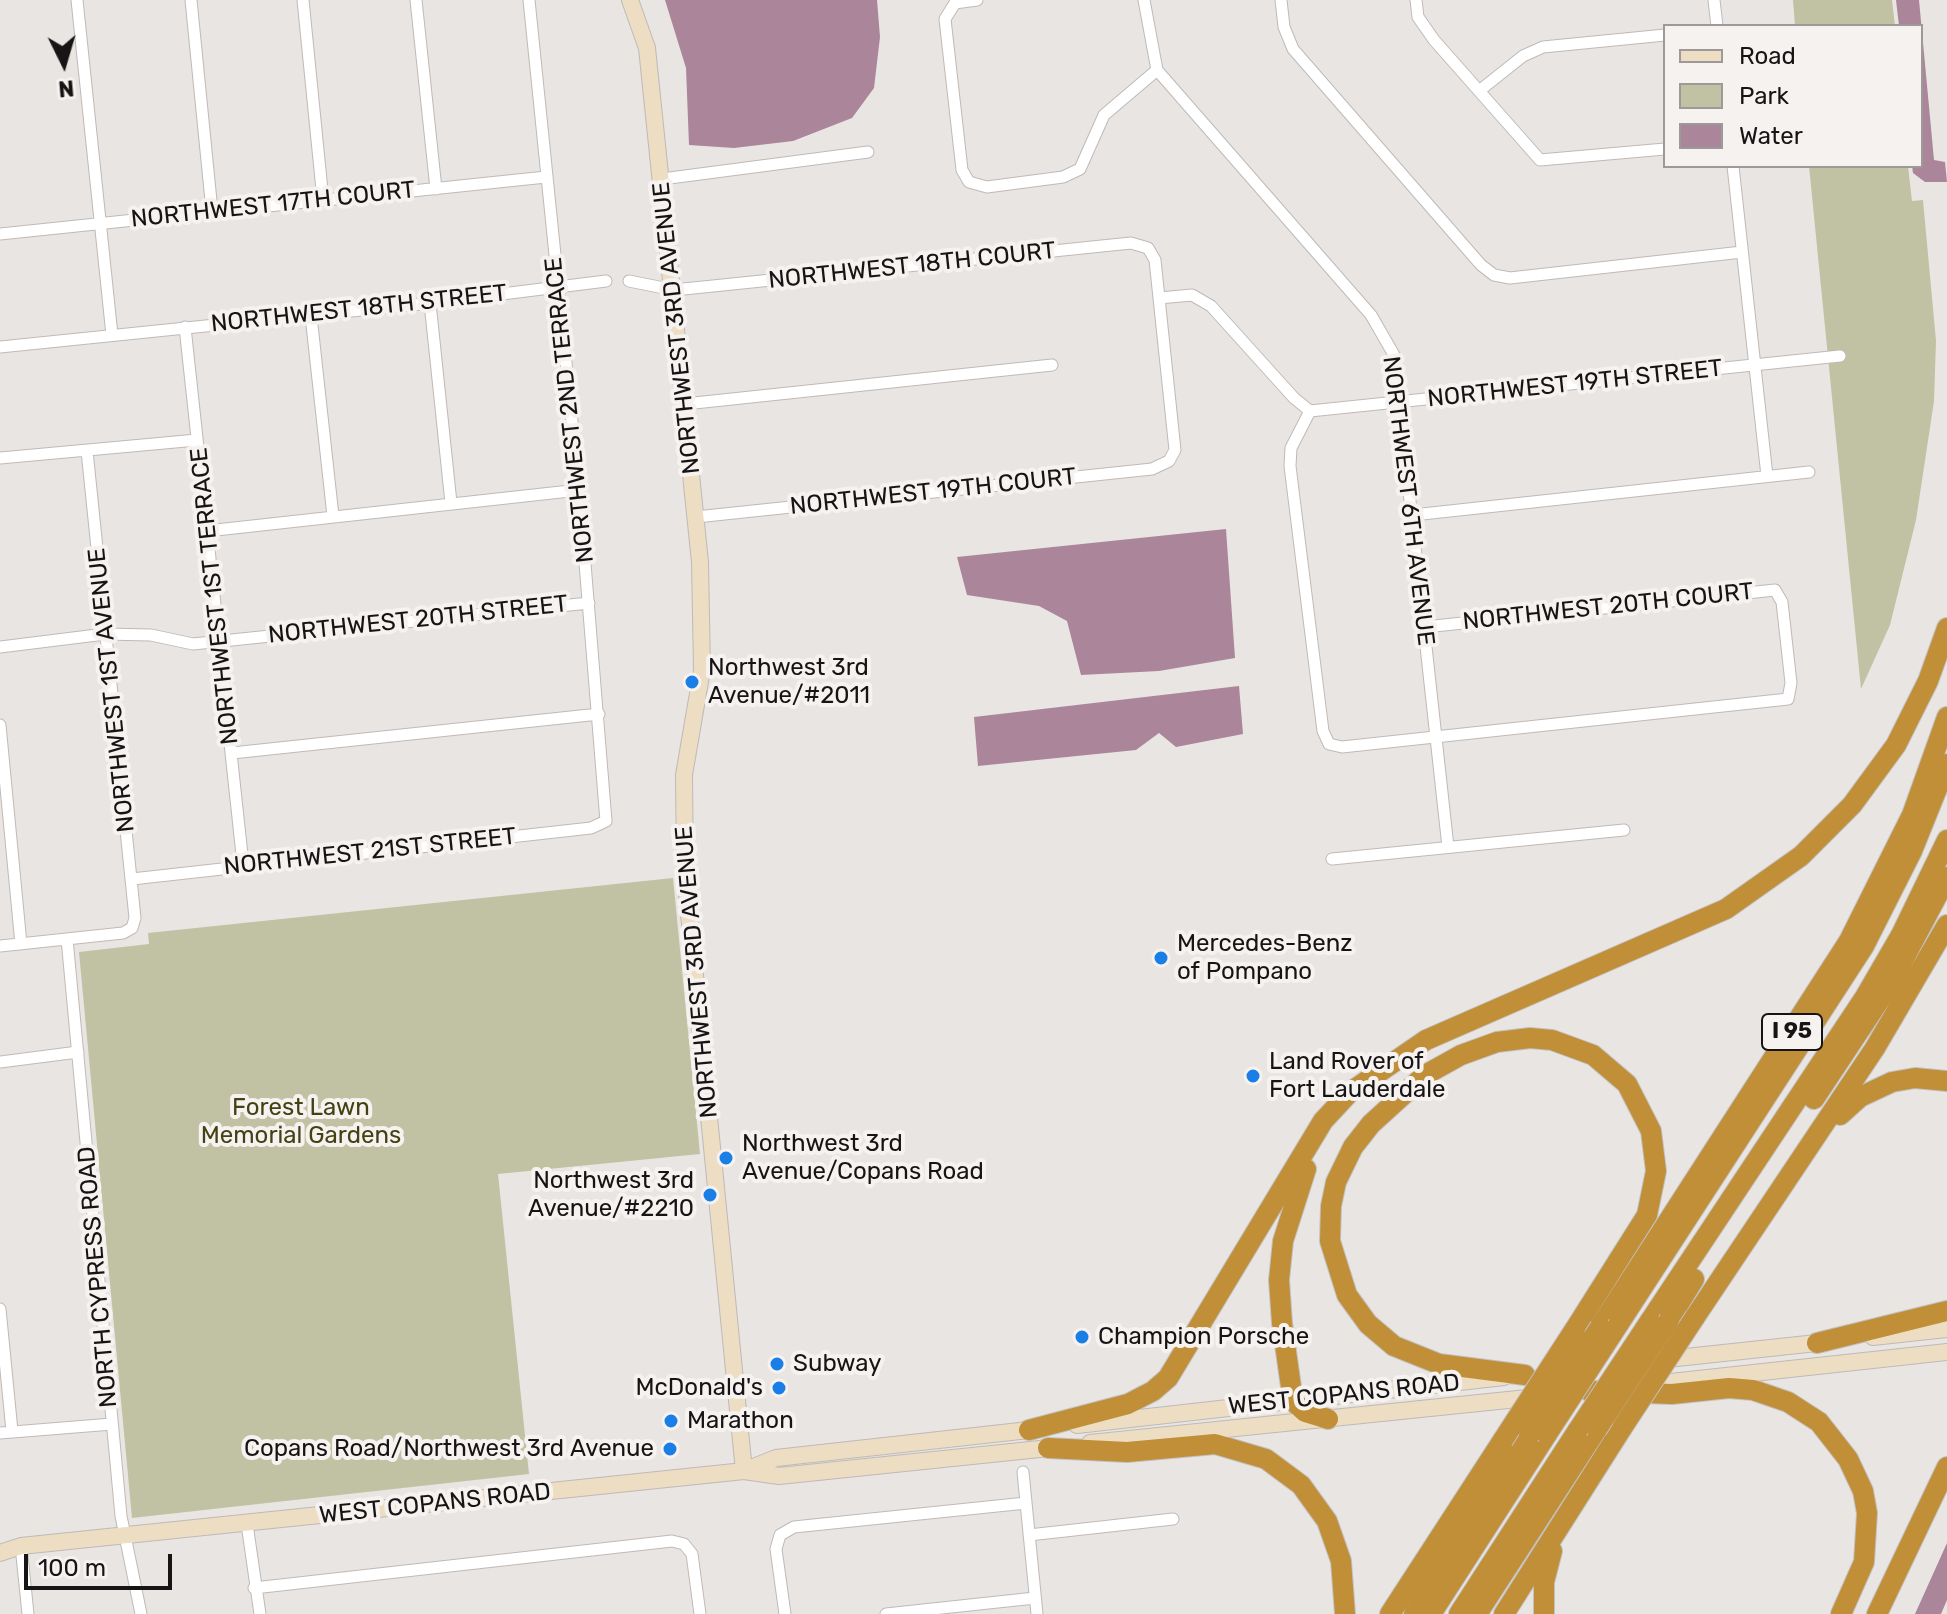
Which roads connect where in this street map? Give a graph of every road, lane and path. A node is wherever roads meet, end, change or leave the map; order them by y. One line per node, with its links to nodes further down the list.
1 (77, 0): 24 (street)
2 (191, 0): 23 (street)
3 (303, 0): 22 (street)
4 (416, 0): 21 (street)
5 (529, 0): 19 (street, NORTHWEST 2ND TERRACE)
6 (630, 0): 20 (main road, NORTHWEST 3RD AVENUE)
7 (977, 0): 14 (street)
8 (1144, 0): 14 (street)
9 (1281, 0): 26 (street)
10 (1416, 0): 15 (street)
11 (1714, 0): 12 (street)
12 (1717, 24)
13 (1663, 35): 15 (street)
14 (1157, 70): 40 (street, NORTHWEST 6TH AVENUE)
15 (1479, 91): 16 (street)
16 (1663, 149)
17 (868, 152): 20 (street)
18 (1733, 168): 26 (street)
19 (546, 177): 21 (street, NORTHWEST 17TH COURT); 29 (street, NORTHWEST 2ND TERRACE)
20 (662, 179): 30 (main road, NORTHWEST 3RD AVENUE)
21 (436, 189): 22 (street, NORTHWEST 17TH COURT)
22 (323, 200): 23 (street, NORTHWEST 17TH COURT)
23 (212, 211): 24 (street, NORTHWEST 17TH COURT)
24 (100, 223): 25 (street, NORTHWEST 17TH COURT); 35 (street)
25 (0, 234)
26 (1742, 252): 38 (street)
27 (606, 281): 29 (street, NORTHWEST 18TH STREET)
28 (629, 281): 30 (street)
29 (559, 287): 32 (street, NORTHWEST 18TH STREET); 48 (street, NORTHWEST 2ND TERRACE)
30 (674, 290): 31 (street, NORTHWEST 18TH COURT); 41 (main road, NORTHWEST 3RD AVENUE)
31 (1159, 298): 42 (street); 52 (street, NORTHWEST 19TH COURT)
32 (430, 303): 33 (street, NORTHWEST 18TH STREET); 49 (street)
33 (311, 316): 34 (street, NORTHWEST 18TH STREET); 51 (street)
34 (185, 327): 35 (street, NORTHWEST 18TH STREET); 43 (street, NORTHWEST 1ST TERRACE)
35 (112, 335): 36 (street, NORTHWEST 18TH STREET)
36 (0, 347)
37 (1840, 356): 38 (street, NORTHWEST 19TH STREET)
38 (1755, 364): 40 (street, NORTHWEST 19TH STREET); 47 (street)
39 (1052, 365): 41 (street)
40 (1401, 403): 42 (street, NORTHWEST 19TH STREET); 50 (street, NORTHWEST 6TH AVENUE)
41 (685, 404): 52 (main road, NORTHWEST 3RD AVENUE)
42 (1310, 411): 63 (street)
43 (197, 440): 44 (street); 53 (street, NORTHWEST 1ST TERRACE)
44 (87, 451): 45 (street); 57 (street, NORTHWEST 1ST AVENUE)
45 (0, 458)
46 (1809, 472): 47 (street)
47 (1767, 476): 50 (street)
48 (579, 490): 49 (street); 54 (street, NORTHWEST 2ND TERRACE)
49 (451, 503): 51 (street)
50 (1413, 515): 55 (street, NORTHWEST 6TH AVENUE)
51 (333, 516): 53 (street)
52 (696, 517): 101 (main road, NORTHWEST 3RD AVENUE)
53 (207, 531): 58 (street, NORTHWEST 1ST TERRACE)
54 (589, 603): 58 (street, NORTHWEST 20TH STREET); 60 (street, NORTHWEST 2ND TERRACE)
55 (1425, 627): 63 (street, NORTHWEST 6TH AVENUE); 63 (street, NORTHWEST 20TH COURT)
56 (1947, 628): 80 (highway)
57 (105, 634): 58 (street, NORTHWEST 20TH STREET); 59 (street, NORTHWEST 20TH STREET); 73 (street, NORTHWEST 1ST AVENUE)
58 (218, 641): 64 (street, NORTHWEST 1ST TERRACE)
59 (0, 647)
60 (599, 714): 64 (street); 66 (street, NORTHWEST 2ND TERRACE)
61 (1947, 717): 86 (highway, I 95)
62 (0, 725): 76 (street)
63 (1437, 737): 69 (street, NORTHWEST 6TH AVENUE)
64 (232, 753): 71 (street, NORTHWEST 1ST TERRACE)
65 (1947, 764): 86 (highway)
66 (606, 821): 71 (street, NORTHWEST 21ST STREET)
67 (1624, 830): 69 (street)
68 (1947, 840): 85 (highway)
69 (1448, 847): 70 (street)
70 (1332, 859)
71 (243, 864): 73 (street, NORTHWEST 21ST STREET)
72 (1947, 877): 85 (highway, I 95)
73 (132, 879): 75 (street, NORTHWEST 1ST AVENUE)
74 (1947, 925): 82 (highway)
75 (67, 939): 76 (street); 78 (street, NORTH CYPRESS ROAD)
76 (21, 944): 77 (street)
77 (0, 946)
78 (78, 1052): 79 (street); 94 (street, NORTH CYPRESS ROAD)
79 (0, 1062)
80 (1380, 1071): 92 (highway); 95 (highway)
81 (1947, 1081): 82 (highway)
82 (1809, 1147): 103 (highway, bridge)
83 (0, 1309): 97 (street)
84 (1947, 1311): 88 (highway)
85 (1659, 1320): 96 (highway, I 95, bridge)
86 (1609, 1326): 98 (highway, I 95, bridge)
87 (1947, 1329): 88 (main road, WEST COPANS ROAD)
88 (1817, 1343): 90 (main road, WEST COPANS ROAD)
89 (1947, 1352): 91 (main road, WEST COPANS ROAD)
90 (1525, 1375): 92 (main road, WEST COPANS ROAD); 122 (highway, bridge)
91 (1589, 1391): 93 (main road, WEST COPANS ROAD); 129 (highway)
92 (1293, 1401): 93 (highway); 95 (main road, WEST COPANS ROAD)
93 (1328, 1419): 99 (main road, WEST COPANS ROAD)
94 (112, 1424): 97 (street); 108 (street, NORTH CYPRESS ROAD)
95 (1029, 1430): 101 (main road, WEST COPANS ROAD)
96 (1588, 1430): 125 (highway); 126 (highway, I 95)
97 (6, 1432)
98 (1538, 1435): 123 (highway, I 95); 124 (highway)
99 (1048, 1448): 101 (main road, WEST COPANS ROAD); 121 (highway)
100 (1947, 1467): 130 (highway)
101 (744, 1471): 106 (main road, WEST COPANS ROAD)
102 (1023, 1472): 104 (street)
103 (1575, 1502): 127 (highway); 128 (highway)
104 (1026, 1503): 107 (street); 118 (street)
105 (1173, 1519): 107 (street)
106 (247, 1524): 108 (main road, WEST COPANS ROAD); 112 (street)
107 (1029, 1535): 113 (street)
108 (125, 1537): 110 (main road, WEST COPANS ROAD); 115 (street, NORTH CYPRESS ROAD)
109 (0, 1542): 110 (main road)
110 (21, 1546): 111 (main road); 114 (street)
111 (0, 1553)
112 (254, 1588): 116 (street); 117 (street)
113 (1035, 1598): 119 (street); 120 (street)
114 (28, 1614)
115 (141, 1614)
116 (260, 1614)
117 (700, 1614)
118 (785, 1614)
119 (886, 1614)
120 (1037, 1614)
121 (1345, 1614)
122 (1390, 1614)
123 (1414, 1614)
124 (1431, 1614)
125 (1459, 1614)
126 (1477, 1614)
127 (1504, 1614)
128 (1544, 1614)
129 (1841, 1614)
130 (1877, 1614)

